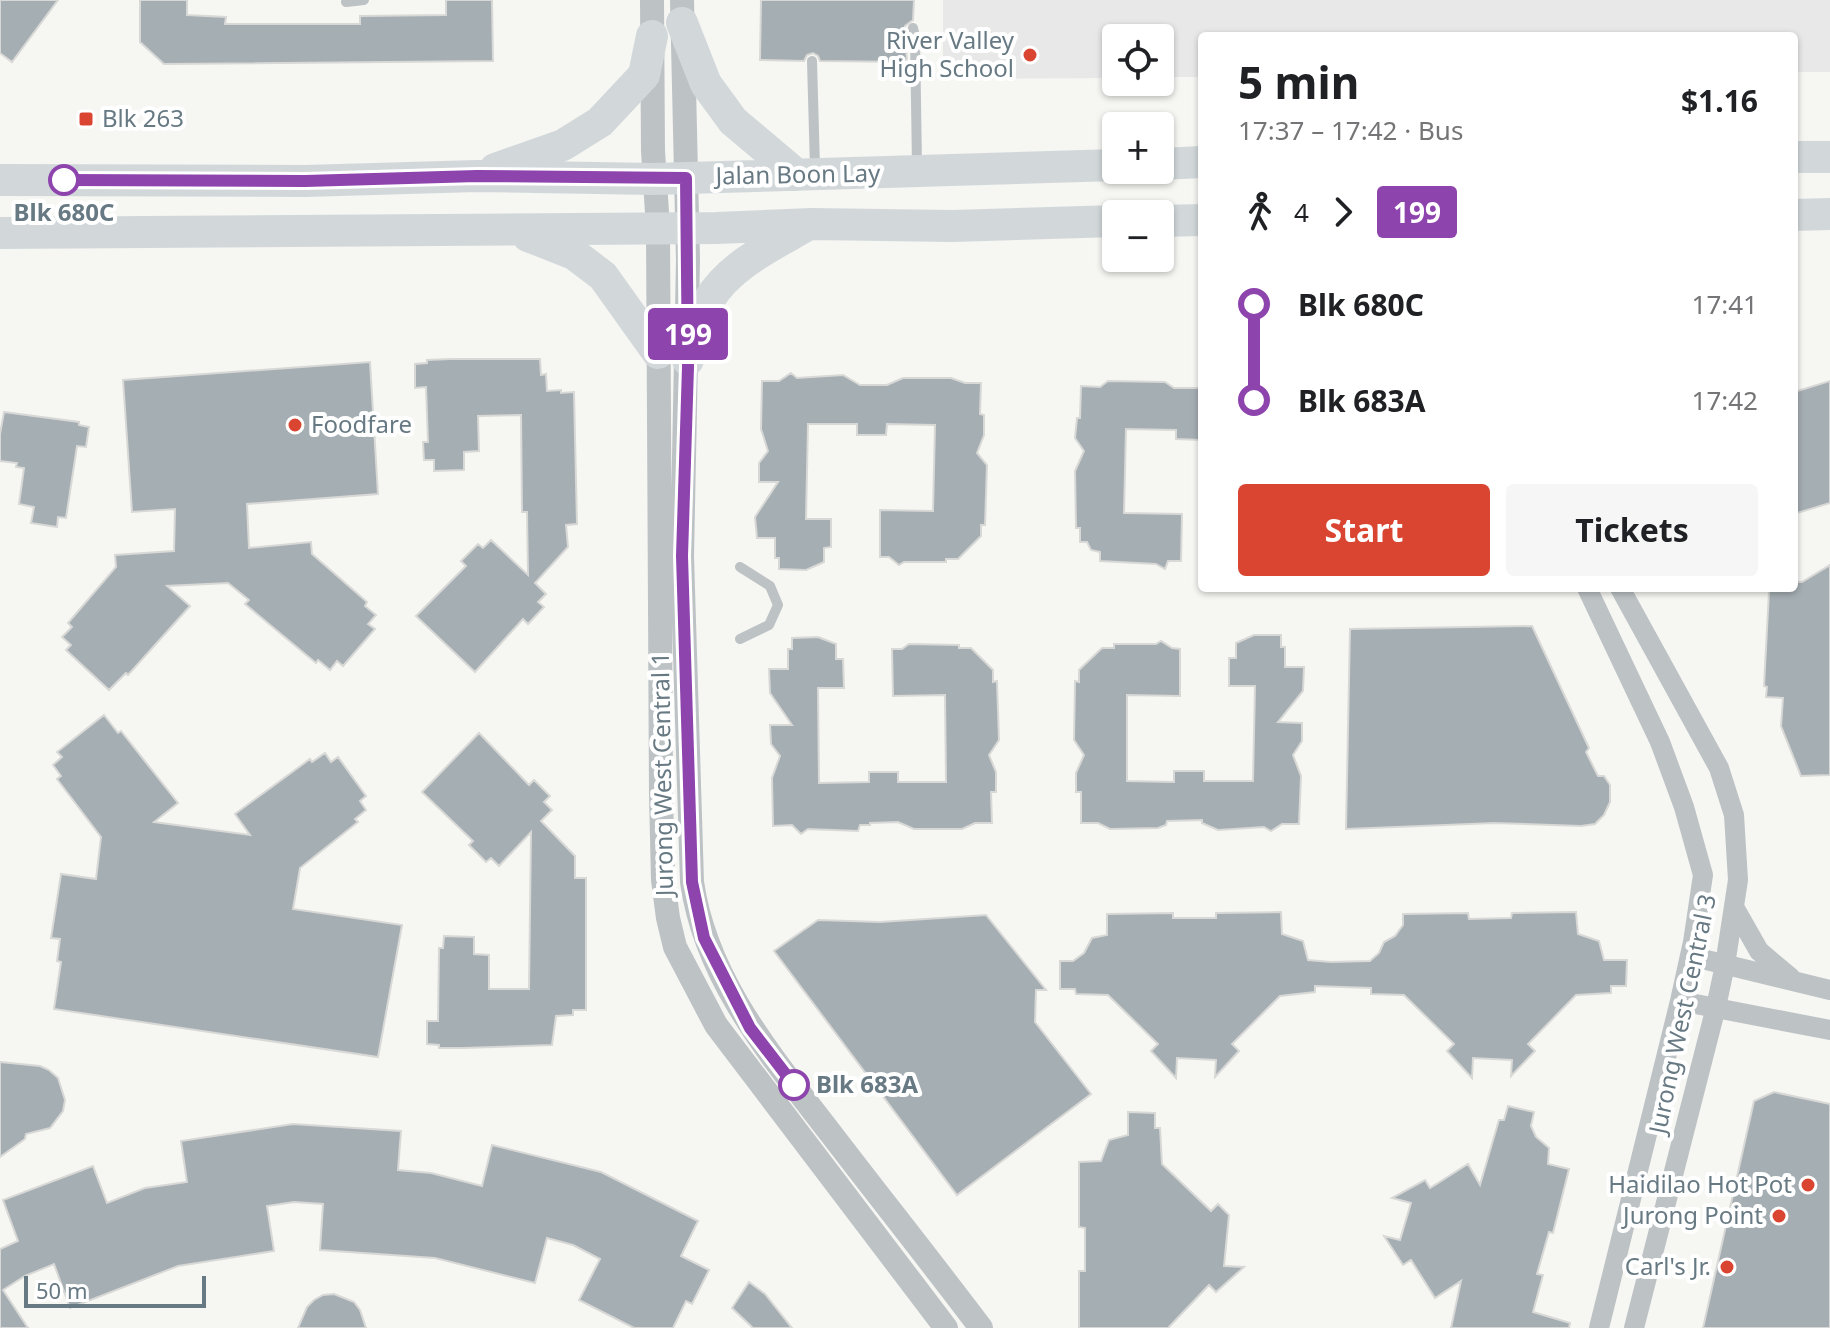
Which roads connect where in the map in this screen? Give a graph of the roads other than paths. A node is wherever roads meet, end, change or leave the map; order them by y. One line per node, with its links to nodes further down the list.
1 (364, 0): 3 (lane)
2 (652, 0): 6 (street)
3 (346, 2)
4 (682, 12): 14 (main road); 16 (street)
5 (913, 28): 13 (lane)
6 (652, 36): 15 (main road); 17 (street)
7 (812, 61): 14 (lane)
8 (1798, 157): 9 (main road)
9 (1830, 157)
10 (1198, 162): 11 (main road)
11 (1174, 163)
12 (1102, 165): 13 (main road, Jalan Boon Lay)
13 (917, 172): 14 (main road, Jalan Boon Lay)
14 (806, 174): 16 (main road, Jalan Boon Lay)
15 (477, 176): 17 (main road, Jalan Boon Lay); 18 (main road, Jalan Boon Lay)
16 (686, 178): 17 (main road, Jalan Boon Lay); 25 (street)
17 (654, 179): 25 (street)
18 (0, 180)
19 (1830, 214): 20 (main road)
20 (1798, 215)
21 (1198, 220): 23 (main road)
22 (1102, 221): 24 (main road, Jalan Boon Lay)
23 (1174, 221)
24 (811, 224): 25 (main road, Jalan Boon Lay); 28 (main road)
25 (673, 228): 26 (main road, Jalan Boon Lay); 28 (street, Jurong West Central 1)
26 (514, 230): 27 (main road, Jalan Boon Lay); 28 (main road)
27 (0, 233)
28 (673, 356): 41 (street, Jurong West Central 1); 42 (street, Jurong West Central 1)
29 (740, 567): 32 (lane)
30 (1589, 592): 34 (street, Jurong West Central 3)
31 (1622, 592): 33 (street, Jurong West Central 3)
32 (740, 639)
33 (1734, 907): 35 (street, Jurong West Central 3); 36 (street)
34 (1690, 956): 35 (street); 38 (street, Jurong West Central 3)
35 (1725, 965): 36 (street); 39 (street, Jurong West Central 3)
36 (1795, 982): 37 (street)
37 (1830, 990)
38 (1680, 1001): 39 (street); 43 (street, Jurong West Central 3)
39 (1716, 1007): 40 (street); 44 (street, Jurong West Central 3)
40 (1830, 1030)
41 (946, 1328)
42 (981, 1328)
43 (1599, 1328)
44 (1634, 1328)

